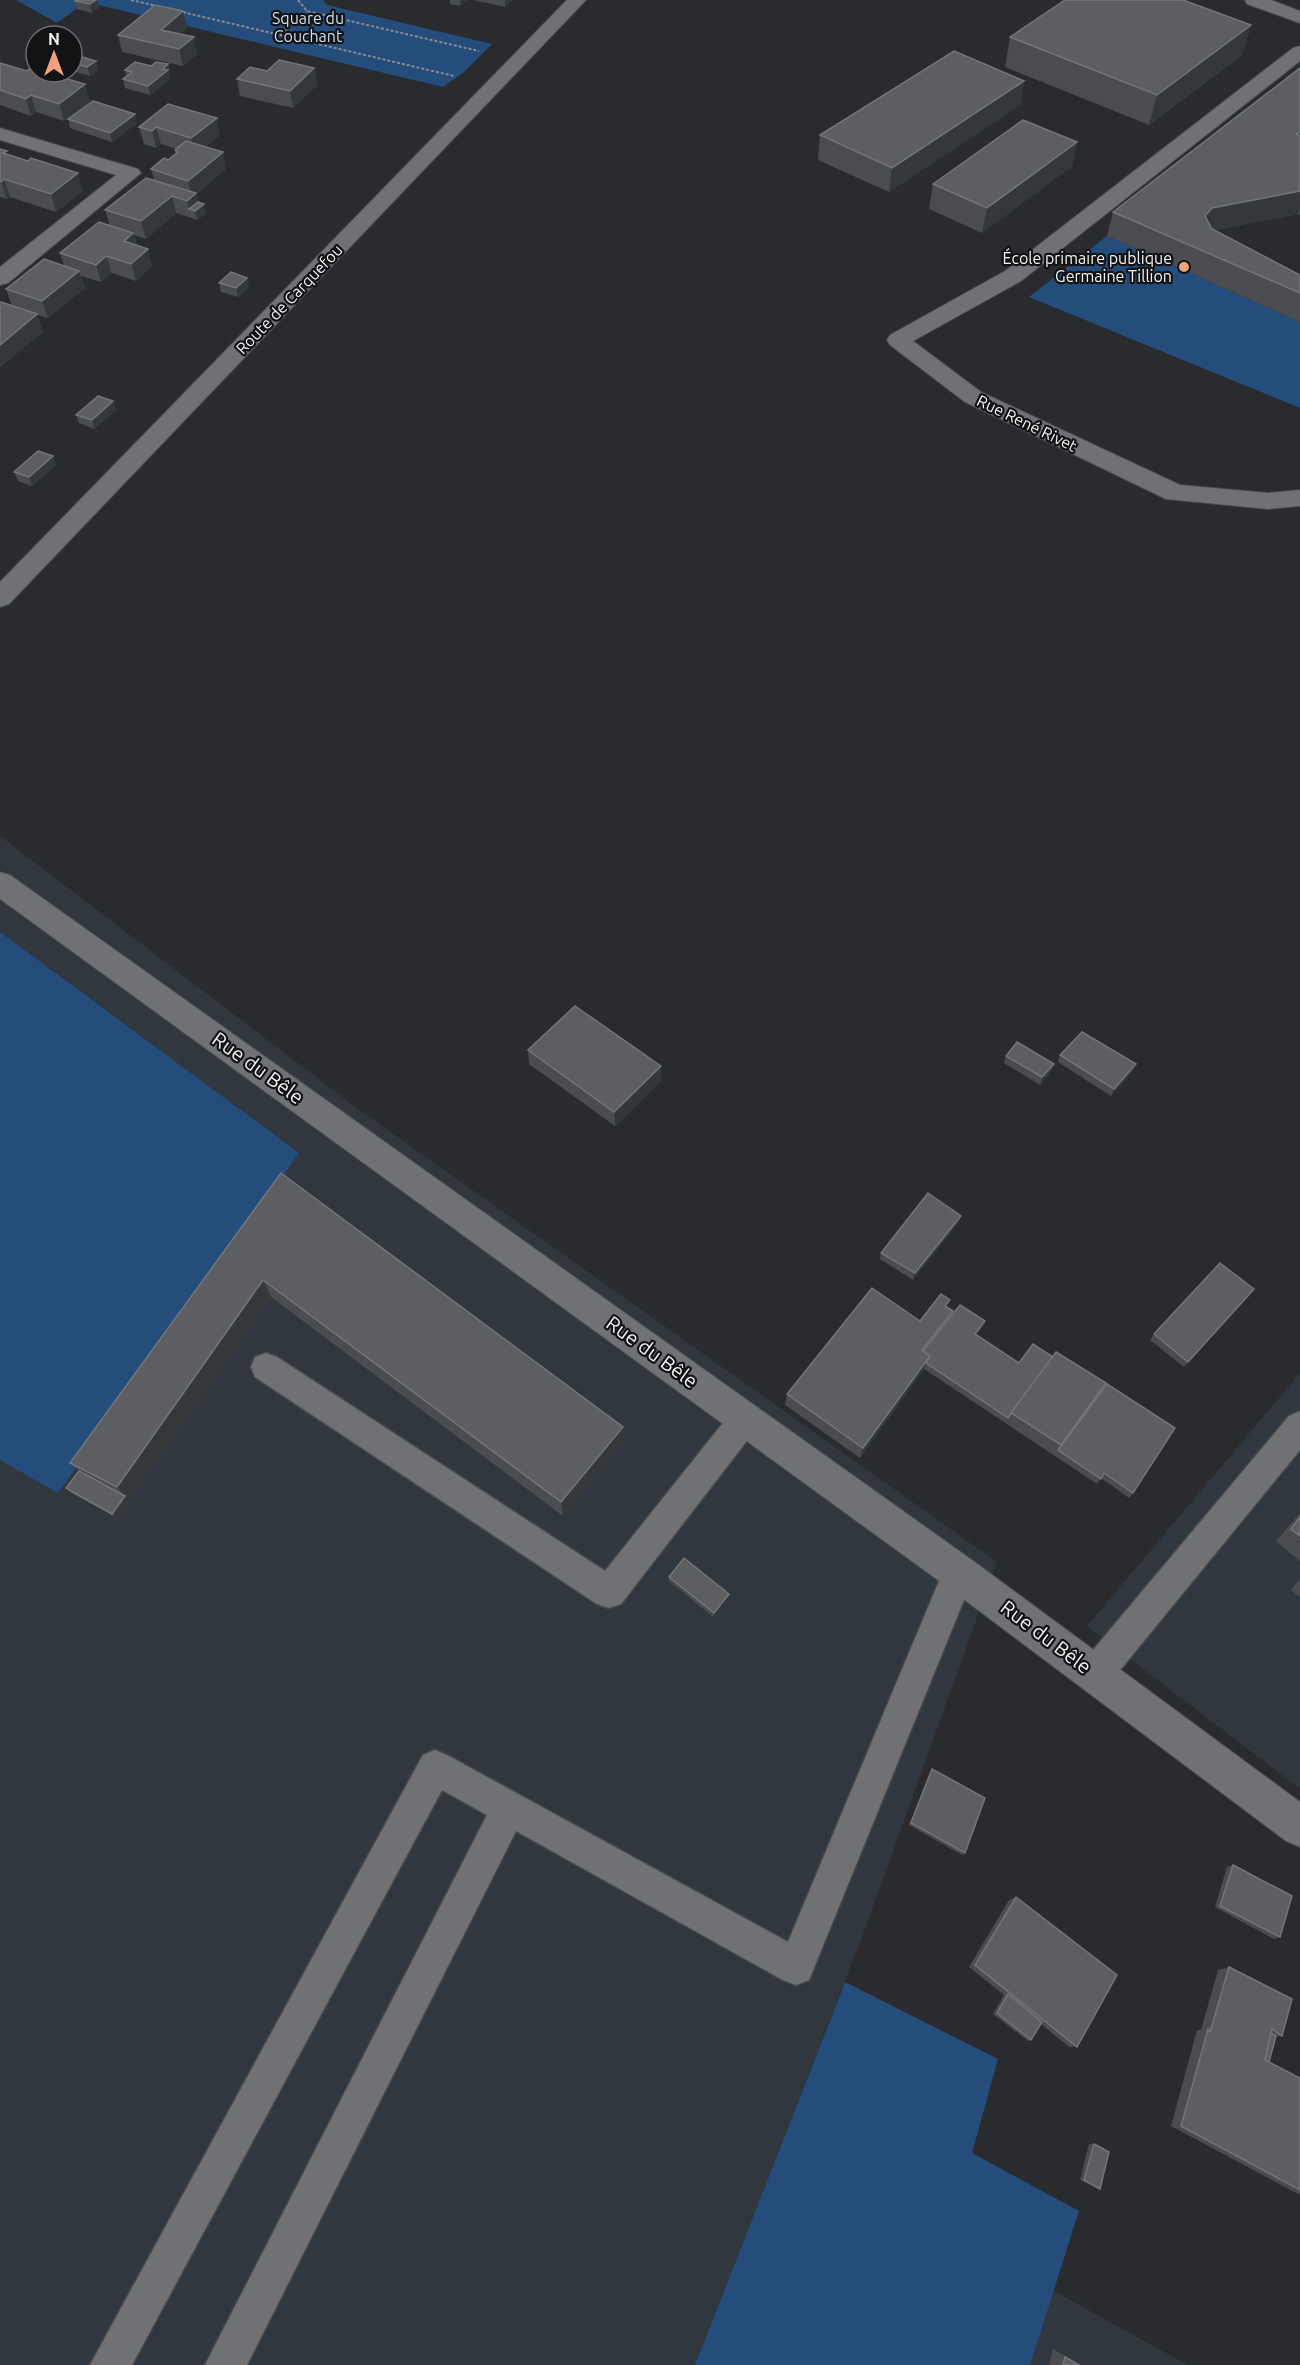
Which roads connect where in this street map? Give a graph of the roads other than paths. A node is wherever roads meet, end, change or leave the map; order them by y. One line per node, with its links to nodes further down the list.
1 (578, 0): 8 (main road, Route de Carquefou)
2 (1254, 0): 3 (main road)
3 (1300, 17)
4 (1300, 52): 7 (main road, Rue René Rivet)
5 (0, 134): 6 (main road)
6 (0, 278)
7 (1300, 498)
8 (0, 598)
9 (0, 883): 11 (main road, Rue du Bêle)
10 (266, 1366): 11 (lane)
11 (745, 1419): 13 (main road, Rue du Bêle)
12 (1300, 1426): 14 (lane)
13 (959, 1573): 14 (main road, Rue du Bêle); 15 (lane)
14 (1095, 1674): 16 (main road, Rue du Bêle)
15 (509, 1808): 17 (lane); 18 (lane)
16 (1300, 1827)
17 (110, 2365)
18 (225, 2365)

